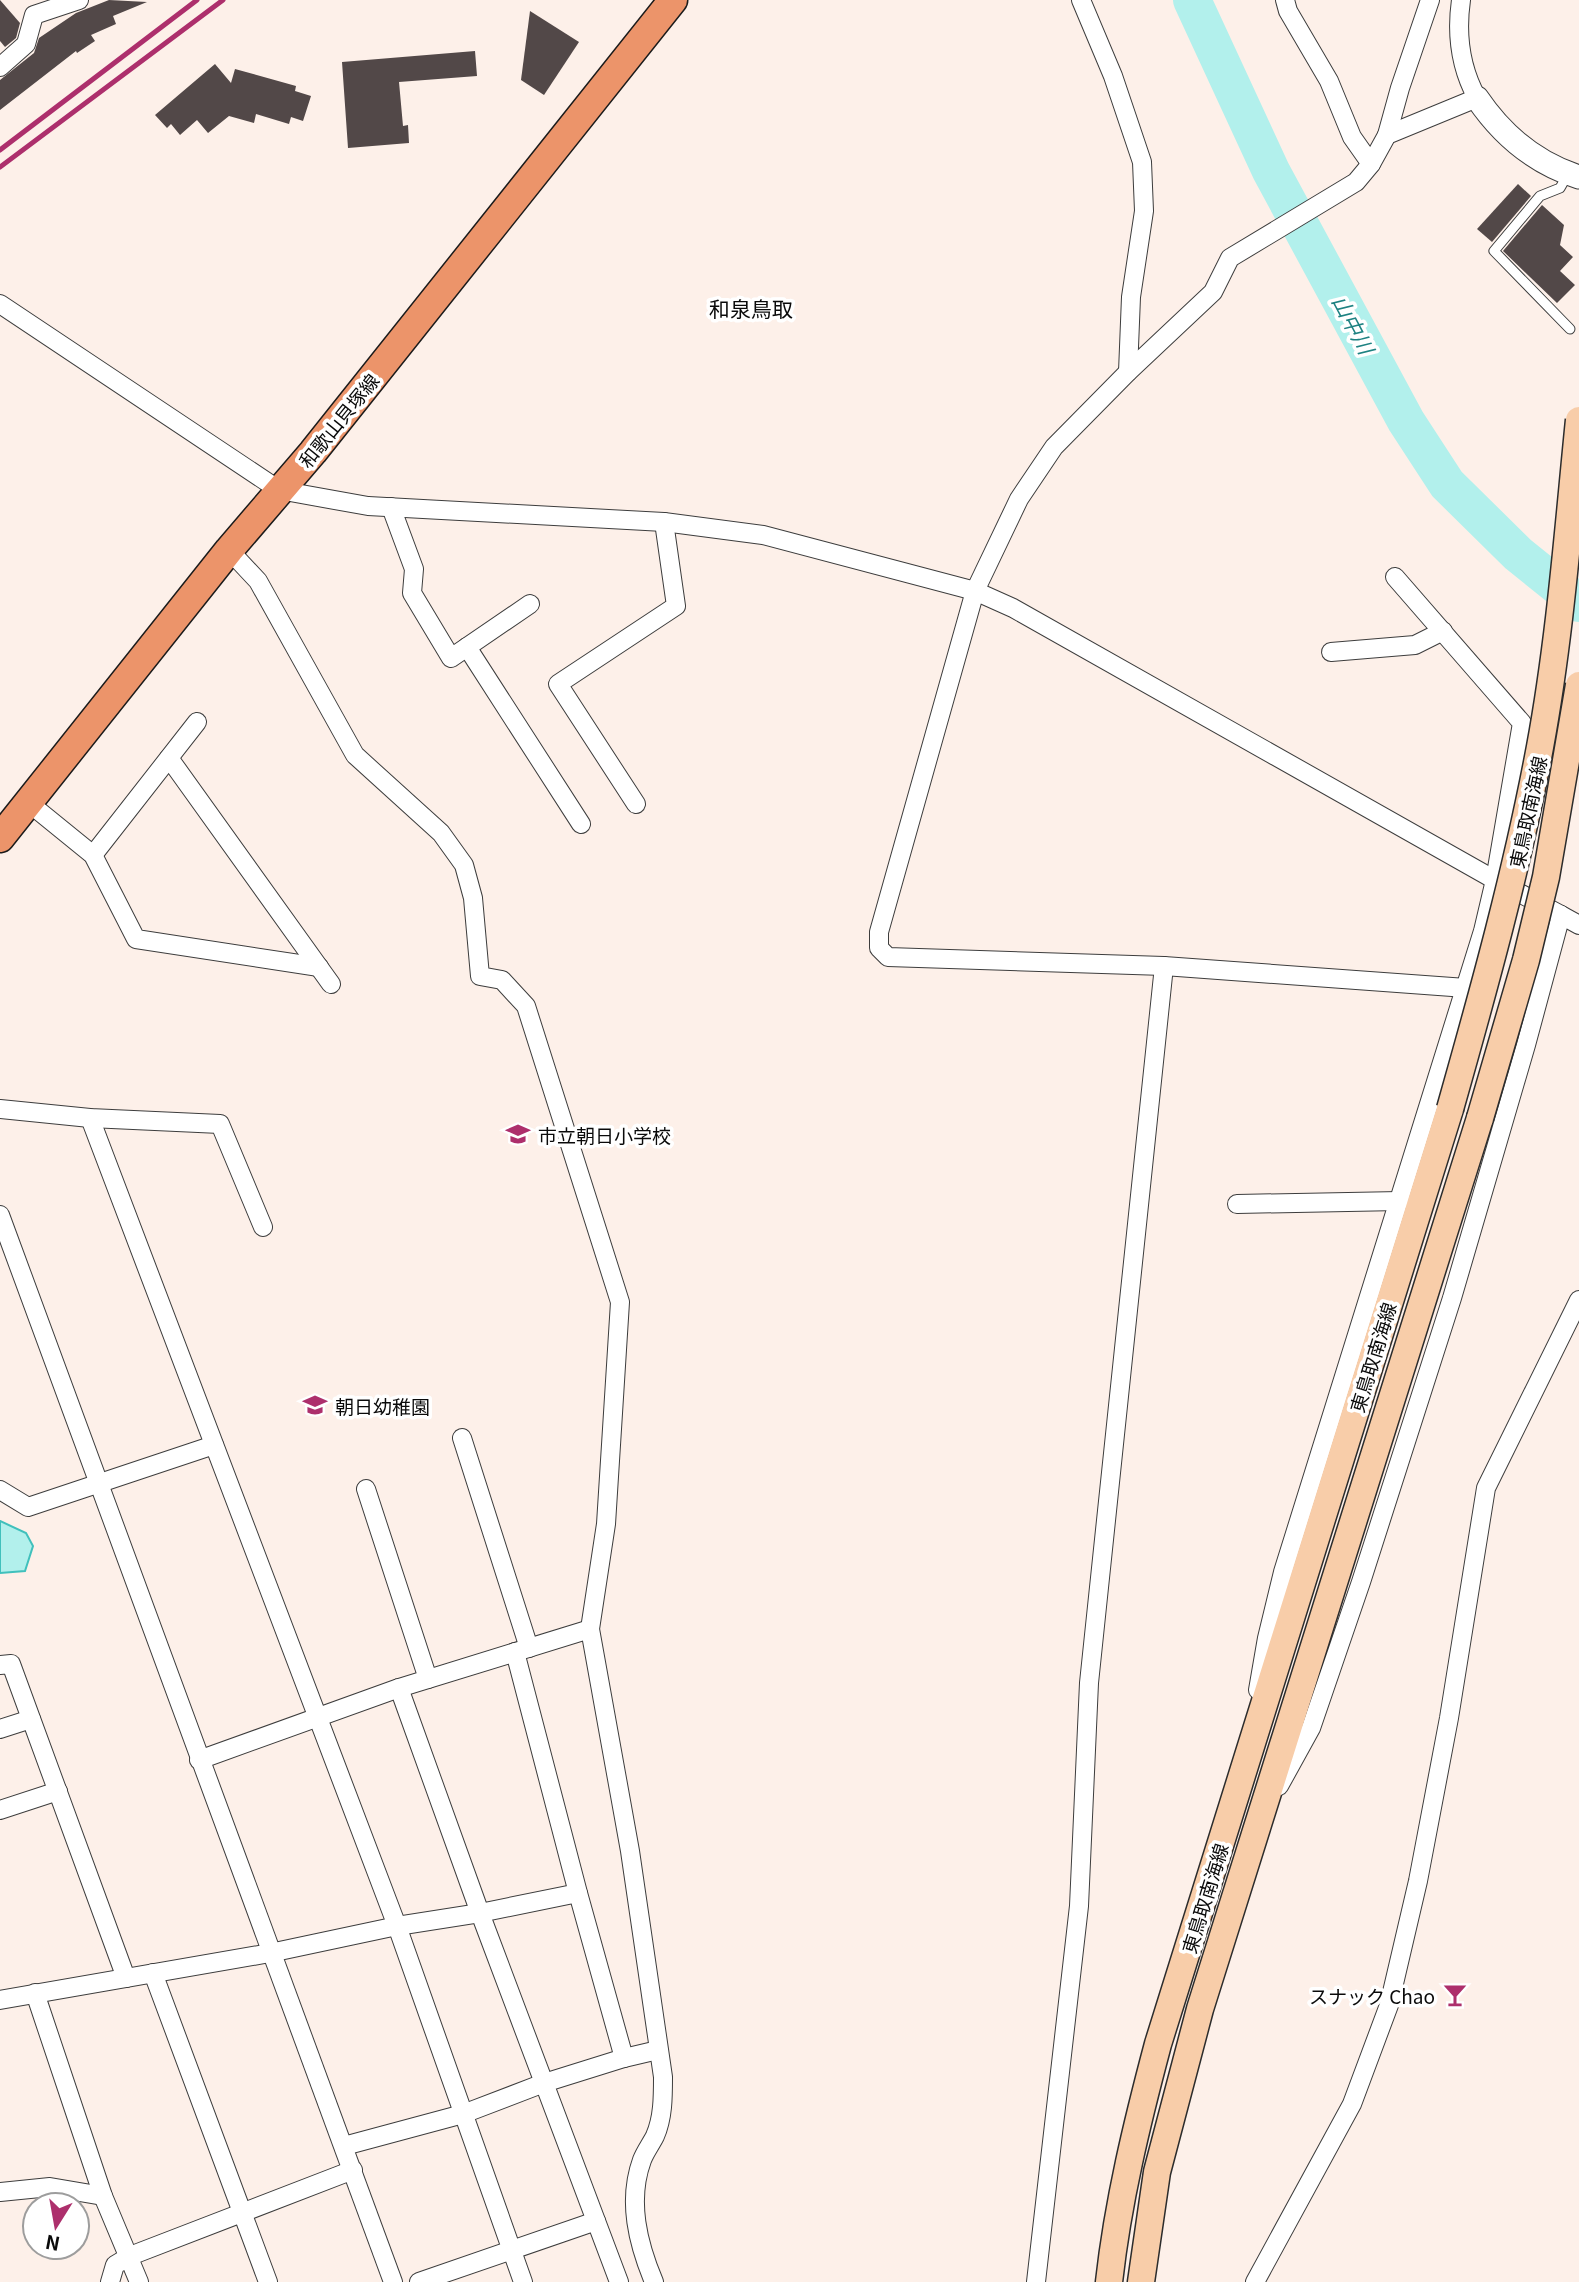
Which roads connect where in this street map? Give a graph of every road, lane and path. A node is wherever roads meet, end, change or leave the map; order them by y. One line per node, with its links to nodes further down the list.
1 (79, 0): 7 (street)
2 (673, 0): 16 (main road, 和歌山貝塚線)
3 (1081, 0): 14 (street)
4 (1285, 0): 10 (street)
5 (1430, 0): 9 (street)
6 (1461, 0): 8 (street)
7 (0, 67)
8 (1477, 98): 9 (street); 11 (street)
9 (1388, 135): 10 (street)
10 (1371, 164): 14 (street)
11 (1574, 175): 13 (lane)
12 (0, 304): 16 (street)
13 (1570, 329)
14 (1128, 372): 21 (street)
15 (1579, 419): 62 (main road, 東鳥取南海線, bridge)
16 (279, 490): 17 (street); 19 (main road, 和歌山貝塚線)
17 (391, 507): 18 (street); 24 (street)
18 (664, 522): 21 (street); 30 (street)
19 (229, 550): 29 (main road, 和歌山貝塚線); 53 (street)
20 (1395, 577): 23 (street)
21 (975, 591): 34 (street); 37 (street)
22 (530, 604): 24 (street)
23 (1443, 631): 25 (street); 34 (street)
24 (467, 647): 31 (street)
25 (1331, 652)
26 (1579, 685): 65 (main road, 東鳥取南海線, bridge)
27 (197, 722): 28 (street)
28 (169, 758): 33 (street); 38 (street)
29 (29, 803): 32 (main road, 和歌山貝塚線); 33 (street)
30 (636, 804)
31 (581, 824)
32 (0, 838)
33 (93, 855): 38 (street)
34 (1495, 880): 35 (street); 40 (street)
35 (1561, 915): 36 (street); 65 (street)
36 (1579, 925)
37 (1164, 965): 40 (street); 94 (street)
38 (319, 967): 39 (street)
39 (331, 984)
40 (1466, 988): 43 (street)
41 (0, 1109): 42 (street)
42 (90, 1118): 46 (street); 49 (street)
43 (1400, 1201): 44 (street); 62 (street)
44 (1237, 1204)
45 (0, 1215): 50 (street)
46 (263, 1227)
47 (1579, 1300): 97 (street)
48 (462, 1438): 54 (street)
49 (214, 1445): 50 (street); 58 (street)
50 (98, 1484): 51 (street); 61 (street)
51 (0, 1489)
52 (366, 1489): 56 (street)
53 (590, 1629): 54 (street); 74 (street)
54 (522, 1650): 56 (street); 66 (street)
55 (0, 1665): 59 (street)
56 (428, 1679): 57 (street)
57 (399, 1688): 58 (street); 67 (street)
58 (317, 1717): 61 (street); 68 (street)
59 (31, 1719): 60 (street); 63 (street)
60 (0, 1729)
61 (200, 1760): 69 (street)
62 (1244, 1769): 95 (main road, 東鳥取南海線)
63 (58, 1791): 64 (street); 71 (street)
64 (0, 1810)
65 (1256, 1827): 96 (main road, 東鳥取南海線)
66 (578, 1893): 67 (street); 75 (street)
67 (480, 1913): 68 (street); 76 (street)
68 (397, 1926): 69 (street); 77 (street)
69 (270, 1953): 70 (street); 78 (street)
70 (153, 1973): 71 (street); 82 (street)
71 (126, 1978): 72 (street)
72 (35, 1993): 73 (street); 81 (street)
73 (0, 2000)
74 (658, 2050): 75 (street); 93 (street)
75 (624, 2058): 76 (street)
76 (544, 2083): 77 (street); 83 (street)
77 (463, 2114): 78 (street); 84 (street)
78 (344, 2146): 79 (street)
79 (352, 2170): 82 (street); 89 (street)
80 (0, 2192): 81 (street)
81 (103, 2196): 85 (street)
82 (242, 2213): 85 (street); 88 (street)
83 (596, 2221): 84 (street); 92 (street)
84 (511, 2250): 90 (street); 91 (street)
85 (130, 2256): 86 (street); 87 (street)
86 (110, 2282)
87 (139, 2282)
88 (268, 2282)
89 (393, 2282)
90 (419, 2282)
91 (523, 2282)
92 (620, 2282)
93 (654, 2282)
94 (1035, 2282)
95 (1109, 2282)
96 (1141, 2282)
97 (1255, 2282)

